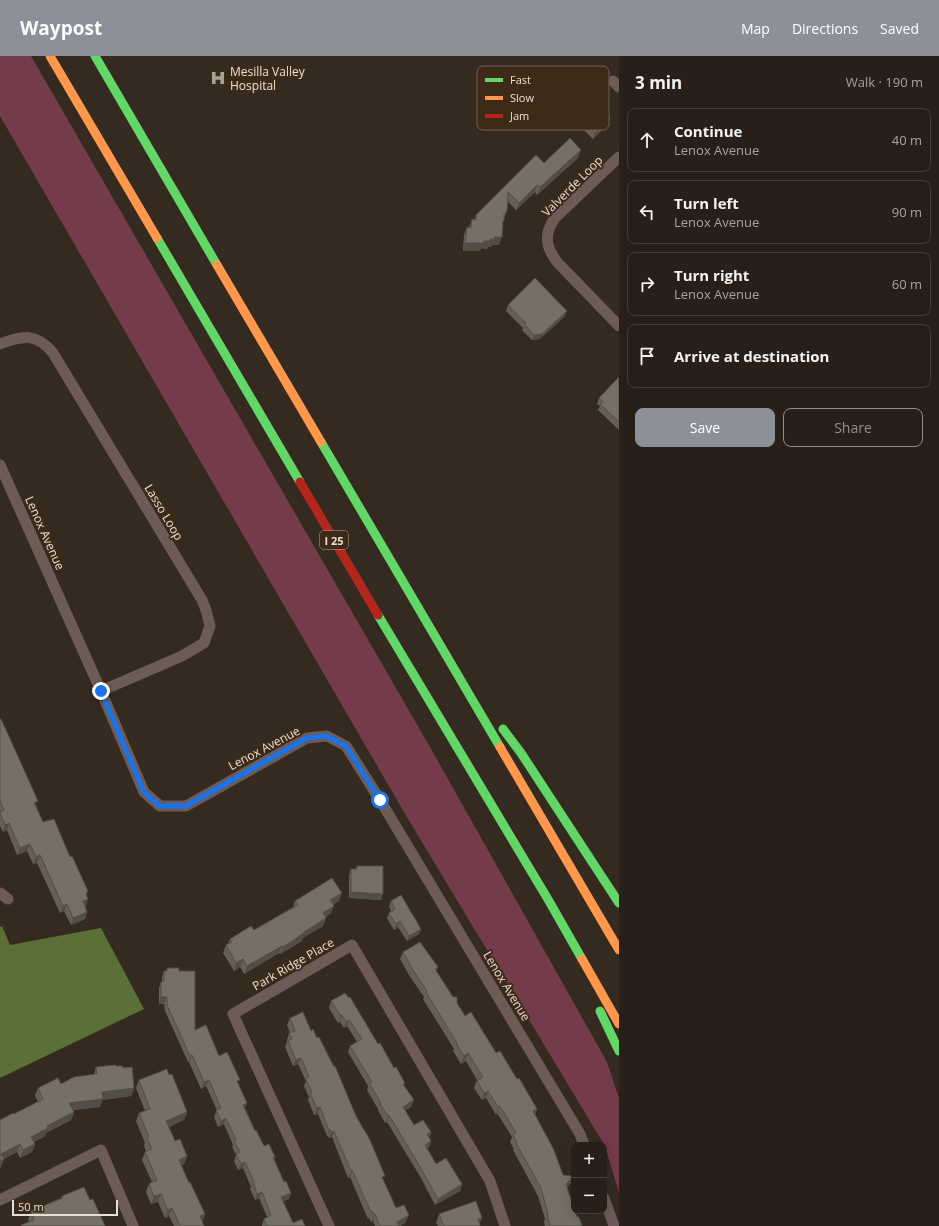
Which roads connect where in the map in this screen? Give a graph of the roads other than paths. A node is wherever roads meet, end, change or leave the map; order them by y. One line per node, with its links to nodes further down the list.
1 (50, 56): 9 (highway, I 25)
2 (95, 56): 7 (highway)
3 (619, 157): 4 (street, Valverde Loop)
4 (619, 326)
5 (0, 344): 8 (street, Lasso Loop)
6 (0, 465): 8 (street, Lenox Avenue)
7 (439, 644): 10 (highway); 11 (highway)
8 (101, 691): 14 (street, Lenox Avenue)
9 (549, 901): 12 (highway, I 25); 13 (highway)
10 (619, 903)
11 (619, 950)
12 (619, 1024)
13 (619, 1051)
14 (583, 1142)
15 (0, 1200): 17 (street)
16 (607, 1206): 20 (street)
17 (133, 1226)
18 (329, 1226): 19 (street, Park Ridge Place)
19 (505, 1226)
20 (614, 1226)

